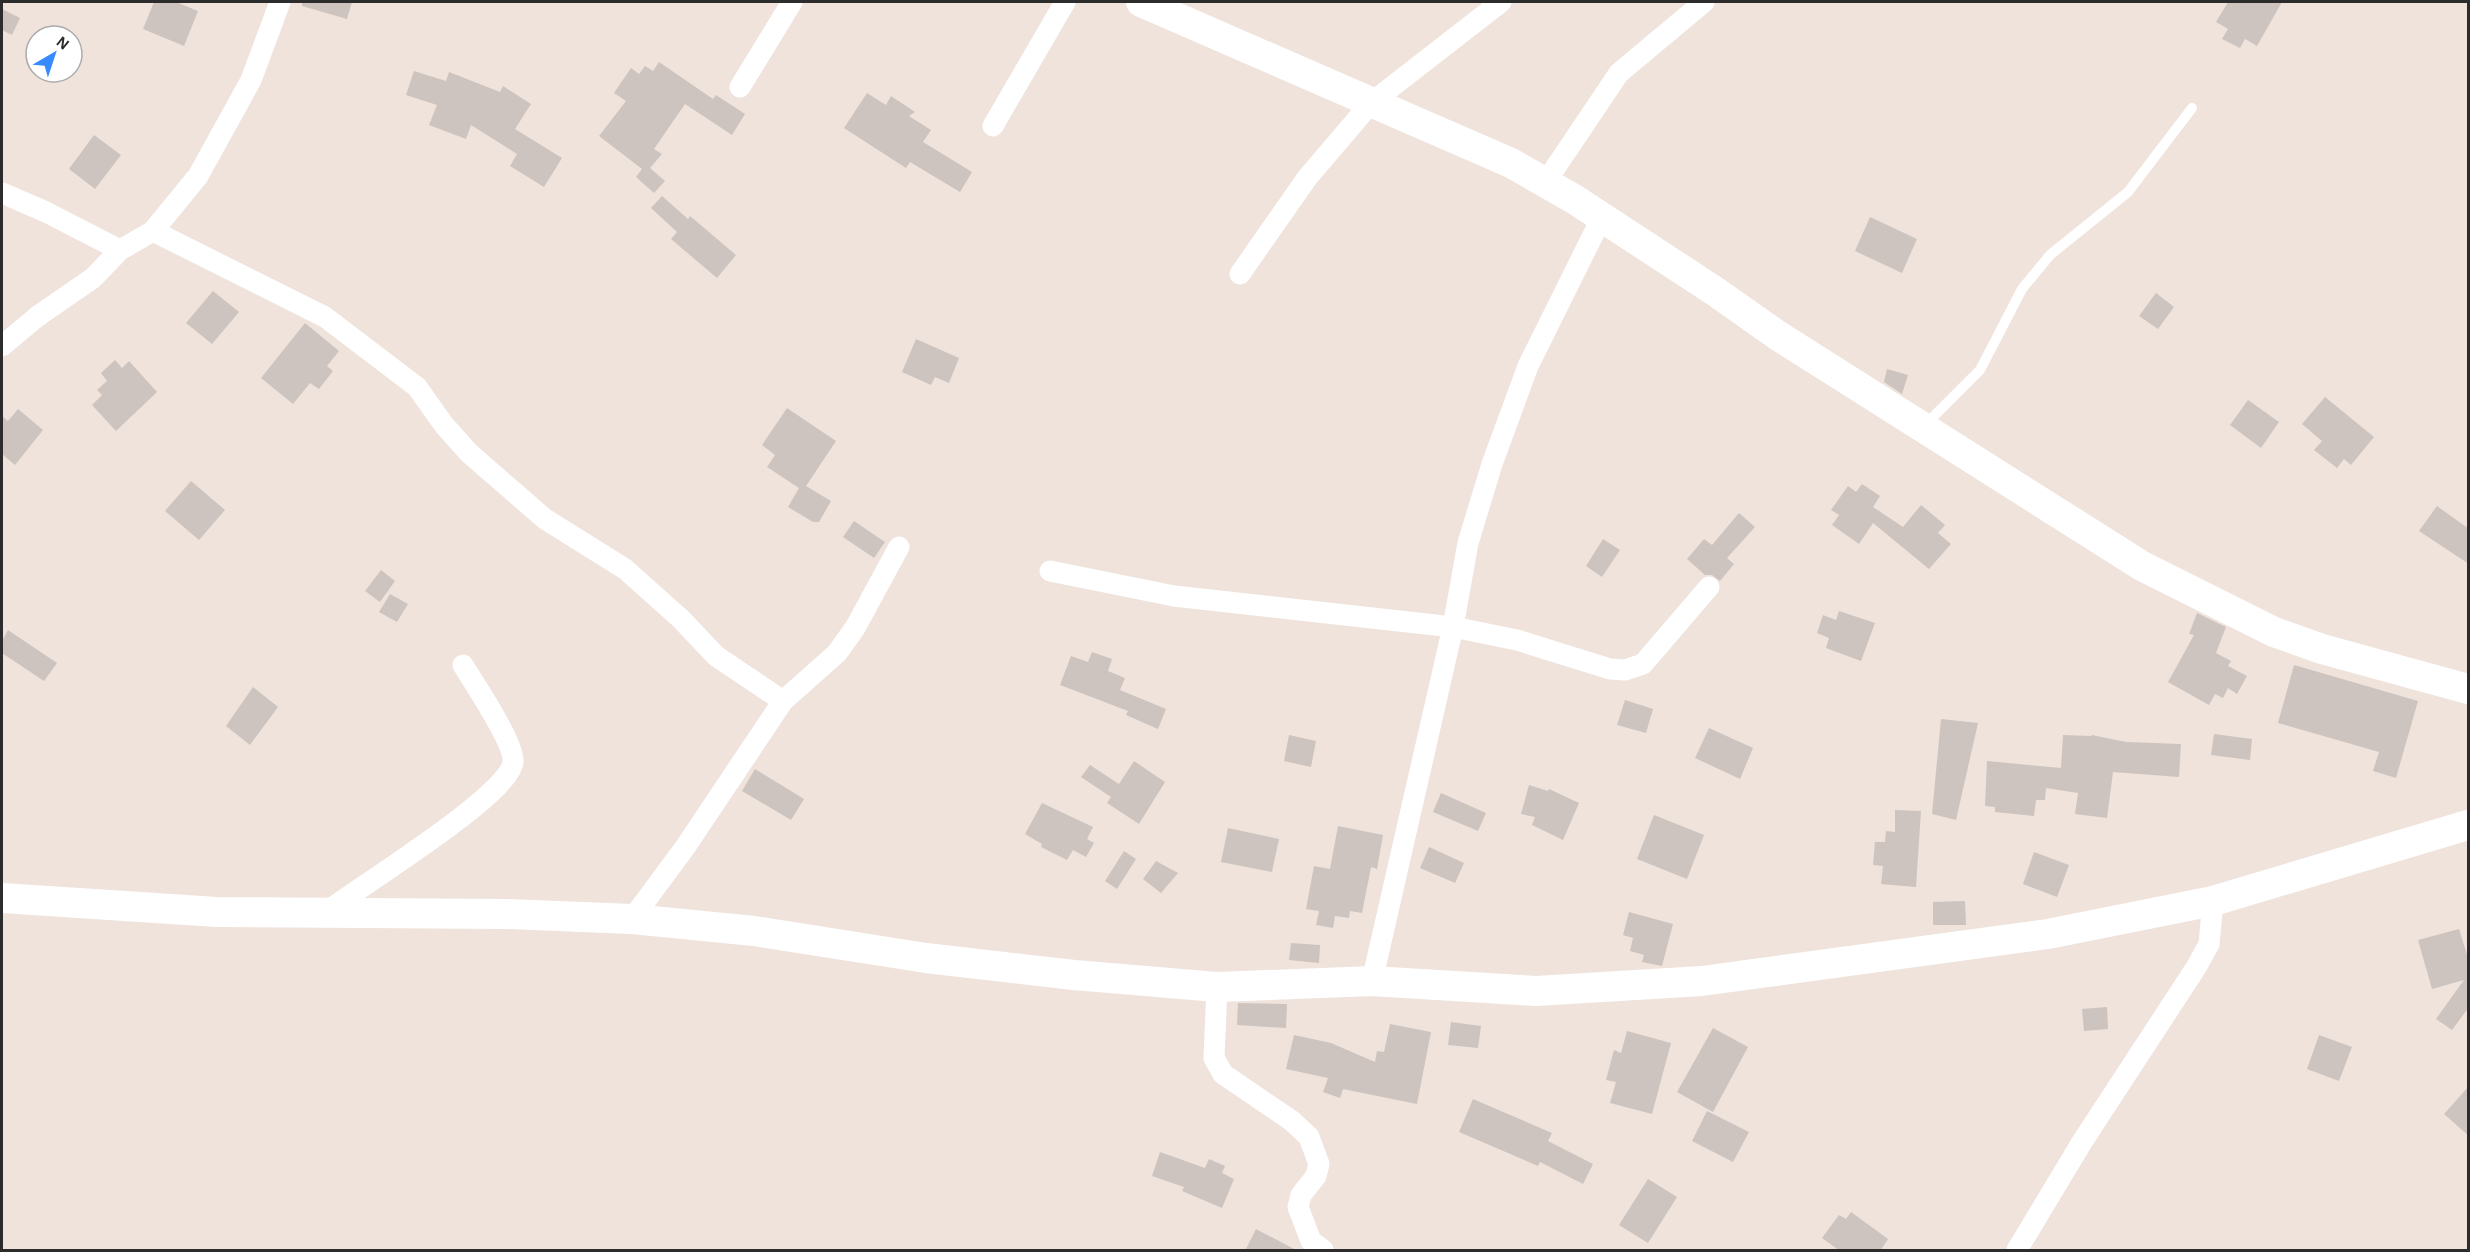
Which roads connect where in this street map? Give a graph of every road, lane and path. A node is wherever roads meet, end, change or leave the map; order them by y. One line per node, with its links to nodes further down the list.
1 (280, 2): 14 (street)
2 (792, 2): 7 (street)
3 (1065, 2): 10 (street)
4 (1141, 2): 8 (main road)
5 (1501, 2): 8 (street)
6 (1704, 2): 11 (street)
7 (740, 87)
8 (1371, 103): 11 (main road); 16 (street)
9 (2192, 108): 18 (lane)
10 (993, 126)
11 (1545, 183): 13 (main road)
12 (2, 193): 15 (street)
13 (1602, 217): 18 (main road); 22 (street)
14 (153, 231): 15 (street); 25 (street)
15 (120, 250): 17 (street)
16 (1240, 274)
17 (2, 346)
18 (1923, 427): 24 (main road)
19 (899, 548): 25 (street)
20 (1050, 571): 22 (street)
21 (1709, 587): 22 (street)
22 (1453, 627): 31 (street)
23 (463, 665): 29 (street)
24 (2469, 689)
25 (783, 701): 30 (street)
26 (2469, 825): 28 (main road)
27 (2, 898): 29 (main road)
28 (2213, 901): 31 (main road); 34 (street)
29 (325, 913): 30 (main road)
30 (632, 919): 32 (main road)
31 (1372, 981): 32 (main road)
32 (1217, 987): 33 (street)
33 (1323, 1251)
34 (2017, 1251)

